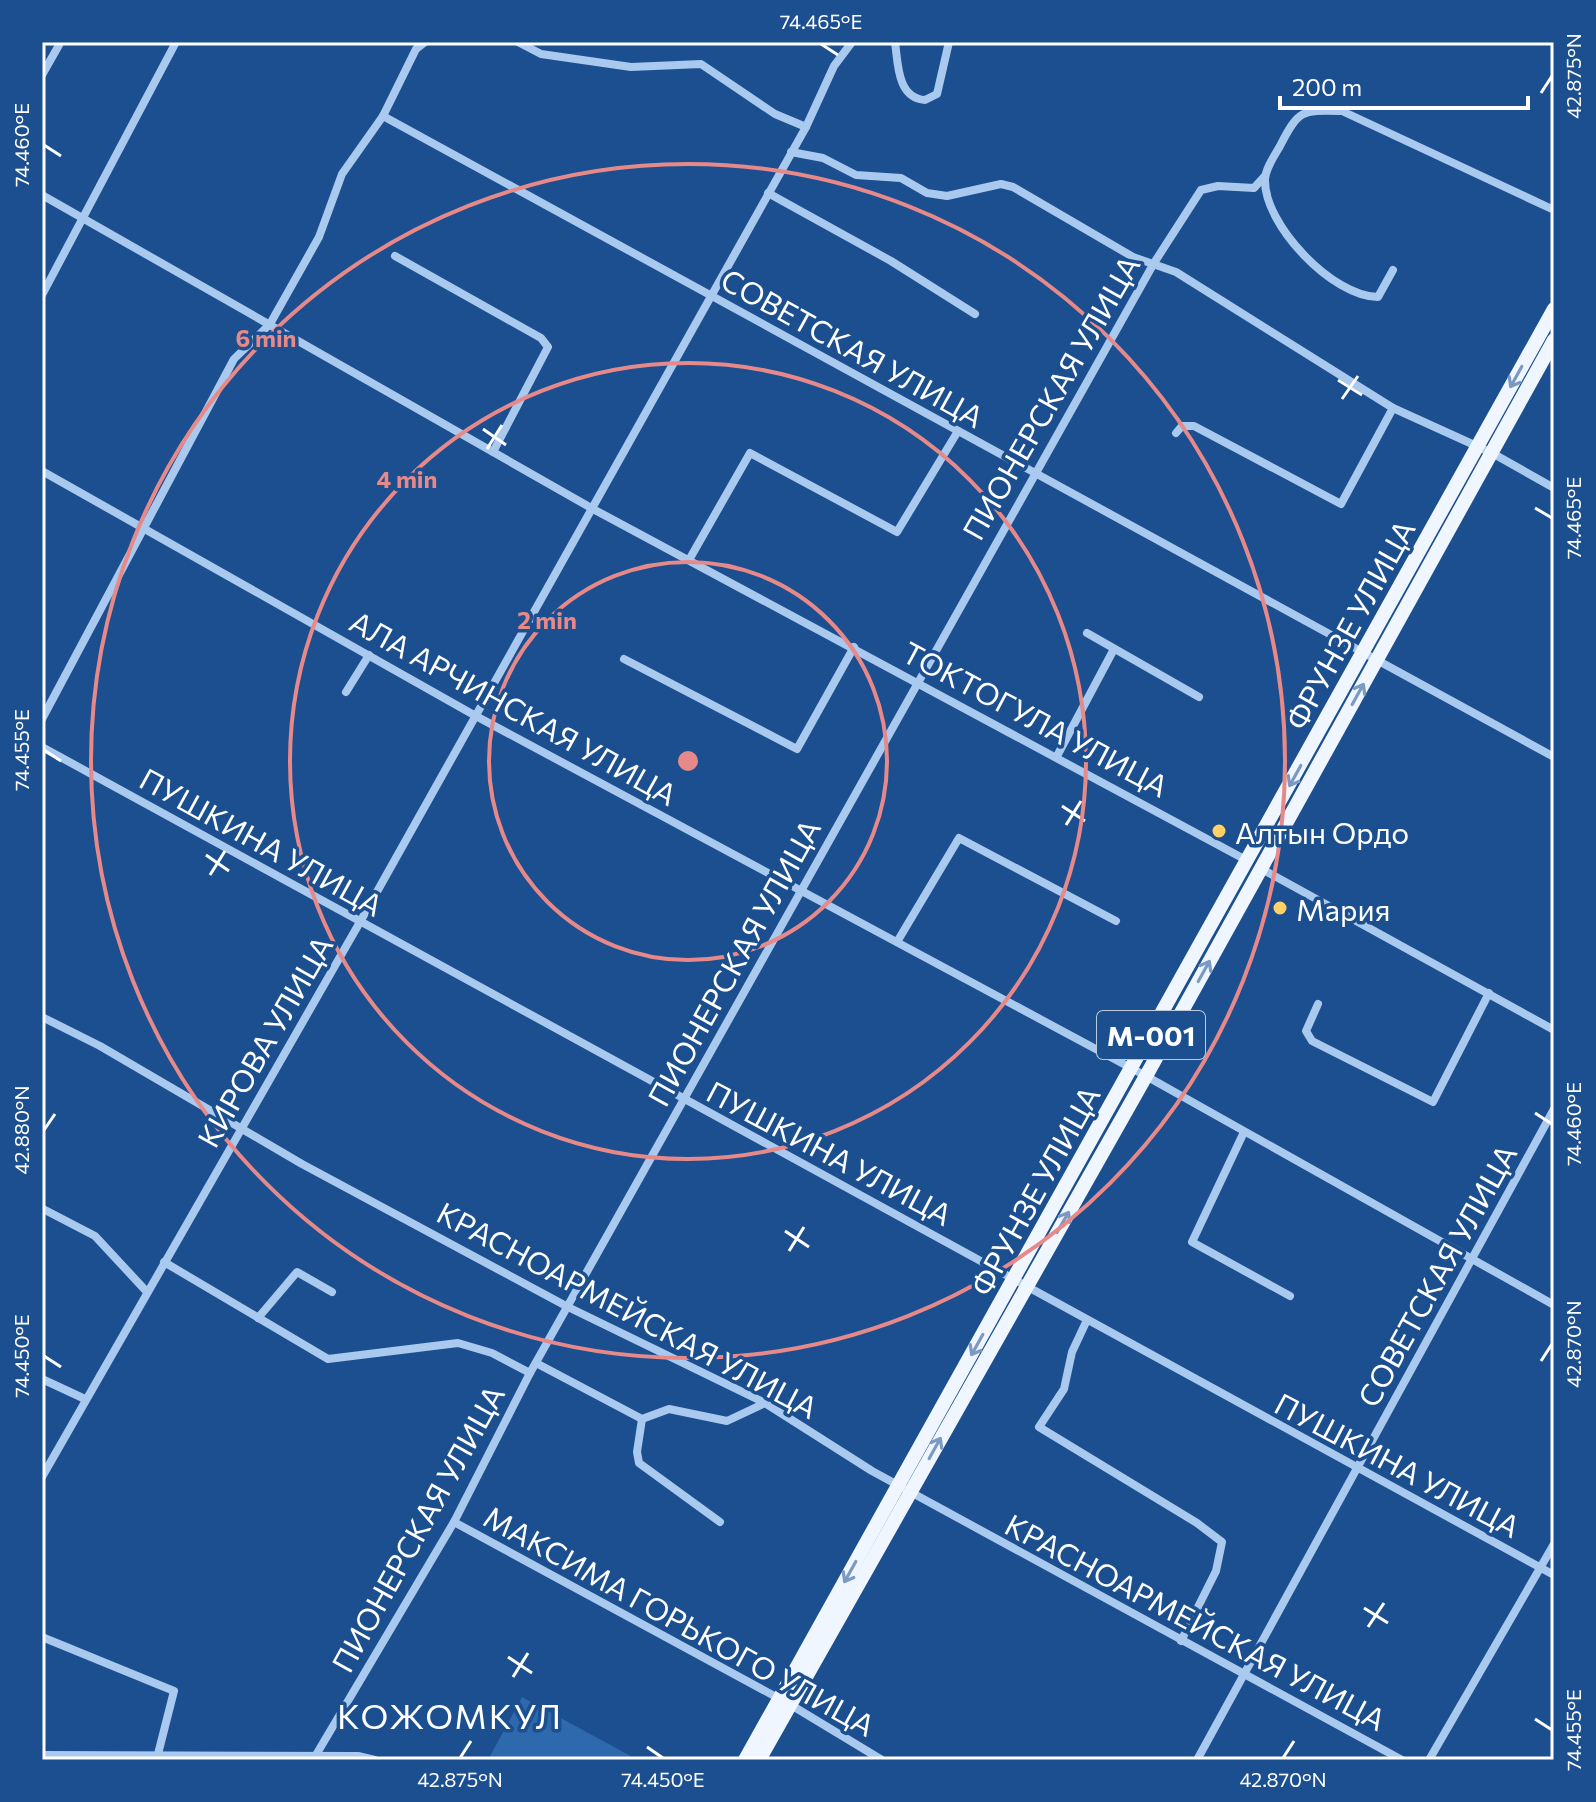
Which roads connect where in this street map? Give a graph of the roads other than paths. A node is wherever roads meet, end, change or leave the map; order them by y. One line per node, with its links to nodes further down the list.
1 (176, 42): 17 (street)
2 (425, 42): 8 (street)
3 (518, 42): 11 (street)
4 (852, 42): 11 (street, КИРОВА УЛИЦА)
5 (895, 42): 6 (street)
6 (949, 42)
7 (59, 45): 9 (street)
8 (413, 46): 10 (street)
9 (42, 75)
10 (383, 116): 22 (street, СОВЕТСКАЯ УЛИЦА); 25 (street)
11 (806, 127): 12 (street, КИРОВА УЛИЦА)
12 (791, 152): 14 (street, КИРОВА УЛИЦА); 19 (street)
13 (1264, 177): 16 (street); 19 (street, ПИОНЕРСКАЯ УЛИЦА); 20 (street)
14 (768, 193): 22 (street, КИРОВА УЛИЦА); 24 (street)
15 (42, 195): 17 (street, ТОКТОГУЛА УЛИЦА)
16 (1554, 210)
17 (84, 216): 21 (street); 25 (street, ТОКТОГУЛА УЛИЦА)
18 (395, 256): 31 (street)
19 (1154, 263): 27 (street); 34 (street, ПИОНЕРСКАЯ УЛИЦА)
20 (1393, 270)
21 (42, 295)
22 (711, 297): 28 (street, СОВЕТСКАЯ УЛИЦА); 36 (street, КИРОВА УЛИЦА)
23 (1554, 309): 30 (main road, ФРУНЗЕ УЛИЦА / M-001, one-way to 30)
24 (975, 314)
25 (270, 324): 31 (street, ТОКТОГУЛА УЛИЦА); 37 (street)
26 (1554, 340): 32 (main road, ФРУНЗЕ УЛИЦА / M-001)
27 (1393, 408): 29 (street); 30 (street)
28 (958, 431): 34 (street, СОВЕТСКАЯ УЛИЦА); 38 (street)
29 (1176, 433)
30 (1477, 446): 32 (street); 42 (main road, ФРУНЗЕ УЛИЦА / M-001)
31 (493, 452): 36 (street, ТОКТОГУЛА УЛИЦА)
32 (1492, 453): 35 (street); 45 (main road, ФРУНЗЕ УЛИЦА / M-001)
33 (42, 471): 37 (street, АЛА АРЧИНСКАЯ УЛИЦА)
34 (1034, 473): 42 (street, СОВЕТСКАЯ УЛИЦА); 46 (street, ПИОНЕРСКАЯ УЛИЦА)
35 (1554, 488)
36 (593, 509): 38 (street, ТОКТОГУЛА УЛИЦА); 49 (street, КИРОВА УЛИЦА)
37 (145, 527): 43 (street, АЛА АРЧИНСКАЯ УЛИЦА); 50 (street)
38 (689, 560): 40 (street, ТОКТОГУЛА УЛИЦА)
39 (1087, 633): 41 (street)
40 (854, 647): 44 (street); 46 (street, ТОКТОГУЛА УЛИЦА)
41 (1114, 649): 48 (street); 52 (street)
42 (1363, 653): 45 (street, СОВЕТСКАЯ УЛИЦА); 54 (main road, ФРУНЗЕ УЛИЦА / M-001, one-way to 54)
43 (369, 655): 47 (street); 49 (street, АЛА АРЧИНСКАЯ УЛИЦА)
44 (624, 659)
45 (1377, 661): 53 (street, СОВЕТСКАЯ УЛИЦА); 54 (main road, ФРУНЗЕ УЛИЦА / M-001, one-way to 45)
46 (916, 681): 52 (street, ТОКТОГУЛА УЛИЦА); 55 (street, ПИОНЕРСКАЯ УЛИЦА)
47 (346, 692)
48 (1199, 697)
49 (474, 715): 55 (street, АЛА АРЧИНСКАЯ УЛИЦА); 57 (street, КИРОВА УЛИЦА)
50 (42, 719)
51 (42, 747): 57 (street, ПУШКИНА УЛИЦА)
52 (1057, 756): 54 (street, ТОКТОГУЛА УЛИЦА)
53 (1554, 757)
54 (1254, 864): 59 (street, ТОКТОГУЛА УЛИЦА); 63 (main road, ФРУНЗЕ УЛИЦА / M-001); 64 (main road, ФРУНЗЕ УЛИЦА / M-001, one-way to 54)
55 (799, 890): 58 (street, АЛА АРЧИНСКАЯ УЛИЦА); 65 (street, ПИОНЕРСКАЯ УЛИЦА)
56 (1116, 921): 58 (street)
57 (360, 922): 65 (street, ПУШКИНА УЛИЦА); 67 (street, КИРОВА УЛИЦА)
58 (897, 942): 63 (street, АЛА АРЧИНСКАЯ УЛИЦА)
59 (1489, 993): 60 (street); 62 (street, ТОКТОГУЛА УЛИЦА)
60 (1318, 1004)
61 (42, 1017): 67 (street, КРАСНОАРМЕЙСКАЯ УЛИЦА)
62 (1554, 1030)
63 (1132, 1069): 64 (street, АЛА АРЧИНСКАЯ УЛИЦА); 72 (main road, ФРУНЗЕ УЛИЦА / M-001)
64 (1146, 1076): 68 (street, АЛА АРЧИНСКАЯ УЛИЦА); 72 (main road, ФРУНЗЕ УЛИЦА / M-001, one-way to 64)
65 (685, 1100): 72 (street, ПУШКИНА УЛИЦА); 77 (street, ПИОНЕРСКАЯ УЛИЦА)
66 (1554, 1109): 70 (street, СОВЕТСКАЯ УЛИЦА)
67 (241, 1128): 71 (street, КИРОВА УЛИЦА); 77 (street, КРАСНОАРМЕЙСКАЯ УЛИЦА)
68 (1244, 1132): 70 (street, АЛА АРЧИНСКАЯ УЛИЦА); 75 (street)
69 (45, 1210): 73 (street)
70 (1470, 1259): 76 (street, АЛА АРЧИНСКАЯ УЛИЦА); 86 (street, СОВЕТСКАЯ УЛИЦА)
71 (164, 1262): 73 (street, КИРОВА УЛИЦА); 78 (street)
72 (1021, 1282): 79 (street, ПУШКИНА УЛИЦА); 88 (main road, ФРУНЗЕ УЛИЦА / M-001)
73 (147, 1292): 83 (street, КИРОВА УЛИЦА)
74 (332, 1292): 78 (street)
75 (1290, 1296)
76 (1554, 1305)
77 (568, 1307): 80 (street, ПИОНЕРСКАЯ УЛИЦА); 84 (street, КРАСНОАРМЕЙСКАЯ УЛИЦА)
78 (258, 1318): 81 (street)
79 (1087, 1320): 86 (street, ПУШКИНА УЛИЦА); 95 (street)
80 (536, 1363): 81 (street, ПИОНЕРСКАЯ УЛИЦА); 85 (street)
81 (530, 1373): 89 (street, ПИОНЕРСКАЯ УЛИЦА)
82 (42, 1379): 83 (street)
83 (85, 1399): 87 (street, КИРОВА УЛИЦА)
84 (765, 1403): 85 (street); 88 (street, КРАСНОАРМЕЙСКАЯ УЛИЦА)
85 (642, 1419): 90 (street)
86 (1359, 1466): 92 (street, ПУШКИНА УЛИЦА); 96 (street, СОВЕТСКАЯ УЛИЦА)
87 (42, 1477)
88 (904, 1489): 95 (street, КРАСНОАРМЕЙСКАЯ УЛИЦА); 97 (main road, ФРУНЗЕ УЛИЦА / M-001)
89 (454, 1522): 97 (street, МАКСИМА ГОРЬКОГО УЛИЦА); 100 (street, ПИОНЕРСКАЯ УЛИЦА)
90 (720, 1522)
91 (1554, 1544): 92 (street)
92 (1540, 1568): 93 (street, ПУШКИНА УЛИЦА); 107 (street)
93 (1554, 1575)
94 (42, 1637): 99 (street)
95 (1181, 1641): 96 (street, КРАСНОАРМЕЙСКАЯ УЛИЦА)
96 (1245, 1676): 105 (street, СОВЕТСКАЯ УЛИЦА); 106 (street, КРАСНОАРМЕЙСКАЯ УЛИЦА)
97 (785, 1702): 102 (main road, ФРУНЗЕ УЛИЦА / M-001); 103 (main road, ФРУНЗЕ УЛИЦА / M-001); 104 (street, МАКСИМА ГОРЬКОГО УЛИЦА)
98 (42, 1755): 99 (street)
99 (157, 1758): 100 (street)
100 (314, 1758): 101 (street)
101 (375, 1760)
102 (745, 1760)
103 (759, 1760)
104 (882, 1760)
105 (1197, 1760)
106 (1402, 1760)
107 (1429, 1760)

